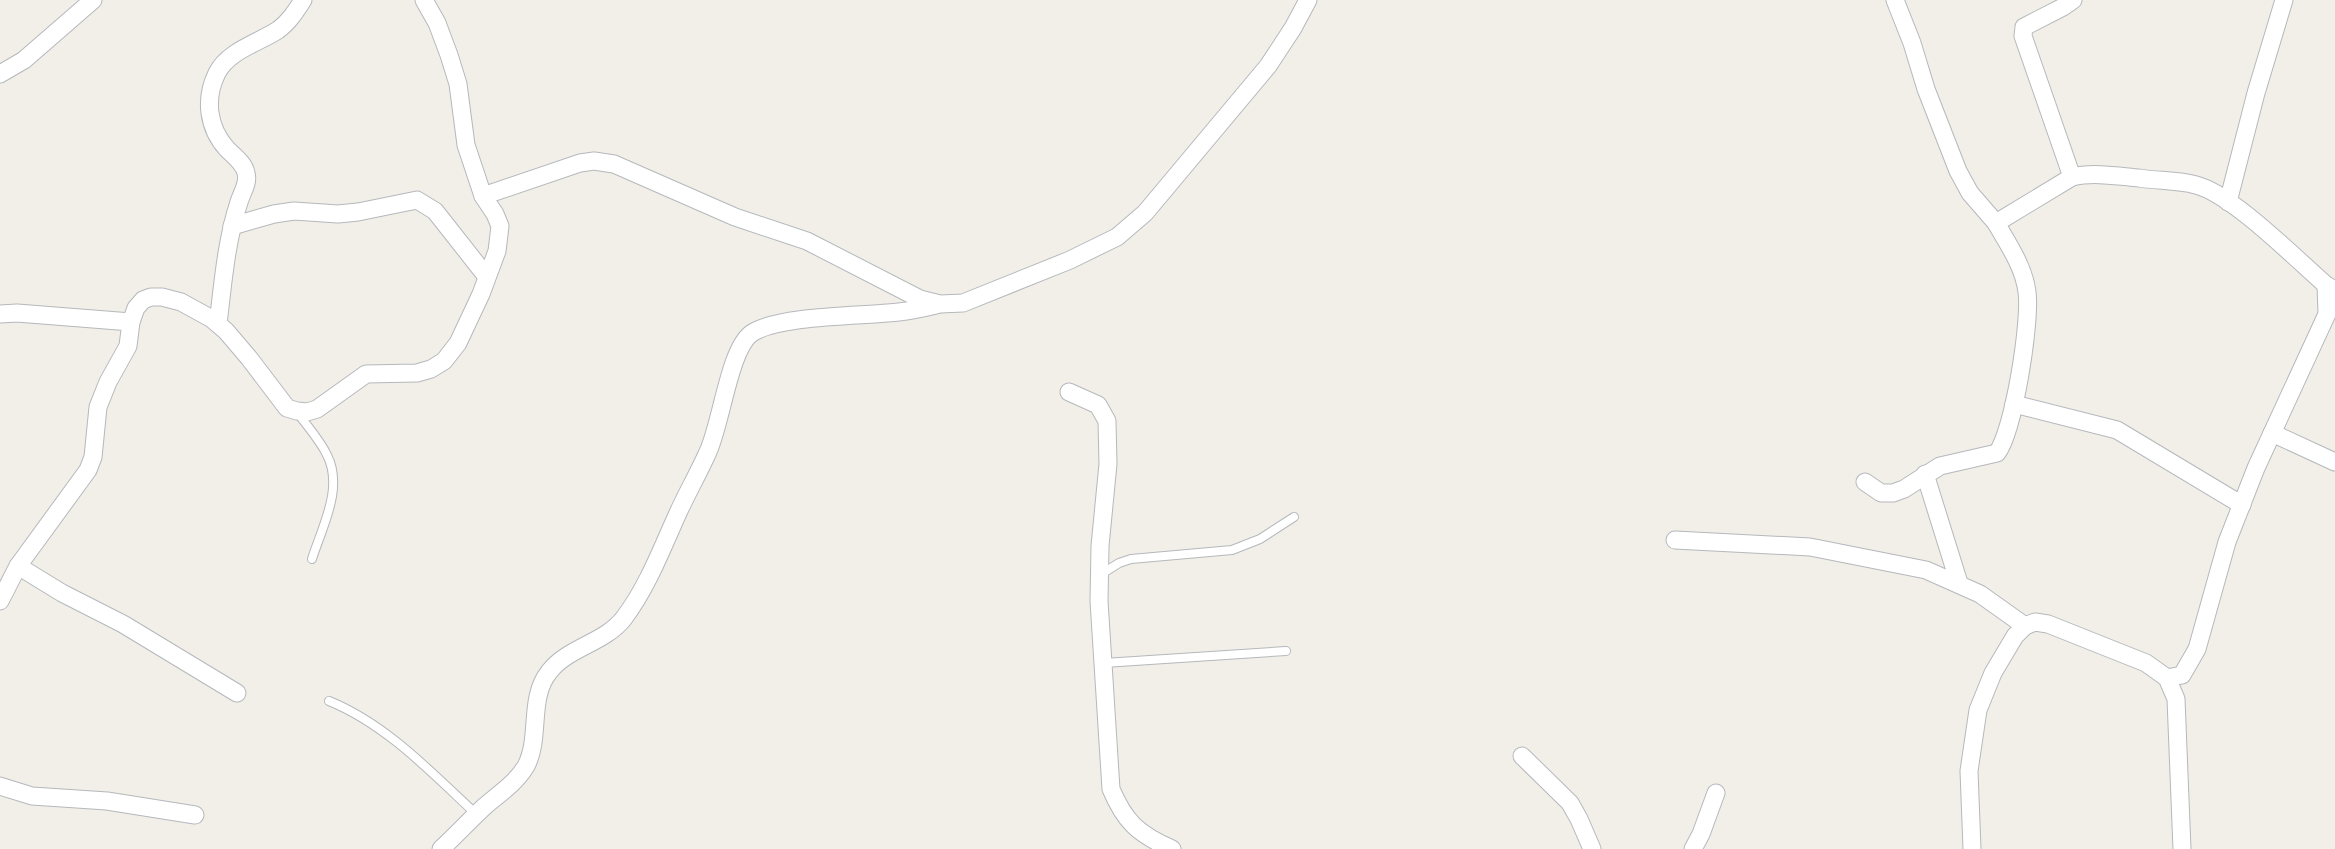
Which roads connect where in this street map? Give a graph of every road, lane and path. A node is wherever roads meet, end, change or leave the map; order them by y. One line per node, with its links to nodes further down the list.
1 (93, 0): 8 (street)
2 (303, 0): 13 (street)
3 (424, 0): 10 (street)
4 (1308, 0): 16 (street)
5 (1895, 0): 12 (street)
6 (2073, 0): 9 (street)
7 (2284, 0): 11 (street)
8 (0, 74)
9 (2072, 177): 11 (street); 12 (street)
10 (483, 196): 14 (street); 16 (street)
11 (2228, 202): 15 (street)
12 (1996, 223): 21 (street)
13 (232, 226): 14 (street); 19 (street)
14 (487, 277): 22 (street)
15 (2330, 288): 23 (street)
16 (940, 304): 44 (street)
17 (0, 314): 18 (street)
18 (131, 322): 19 (street); 31 (street)
19 (218, 324): 22 (street)
20 (1069, 392): 32 (street)
21 (2014, 404): 25 (street); 27 (street)
22 (297, 411): 30 (lane)
23 (2272, 433): 24 (street); 27 (street)
24 (2335, 462)
25 (1925, 474): 26 (street); 33 (street)
26 (1865, 482)
27 (2242, 505): 38 (street)
28 (1294, 517): 32 (lane)
29 (1675, 540): 33 (street)
30 (312, 559)
31 (18, 566): 34 (street); 39 (street)
32 (1100, 575): 37 (street)
33 (1959, 583): 35 (street)
34 (0, 601)
35 (2025, 626): 38 (street); 50 (street)
36 (1286, 651): 37 (lane)
37 (1104, 664): 47 (street)
38 (2167, 678): 51 (street)
39 (237, 693)
40 (329, 701): 44 (lane)
41 (1522, 756): 48 (street)
42 (0, 786): 45 (street)
43 (1716, 793): 49 (street)
44 (476, 814): 46 (street)
45 (195, 815)
46 (441, 849)
47 (1172, 849)
48 (1592, 849)
49 (1693, 849)
50 (1972, 849)
51 (2182, 849)

